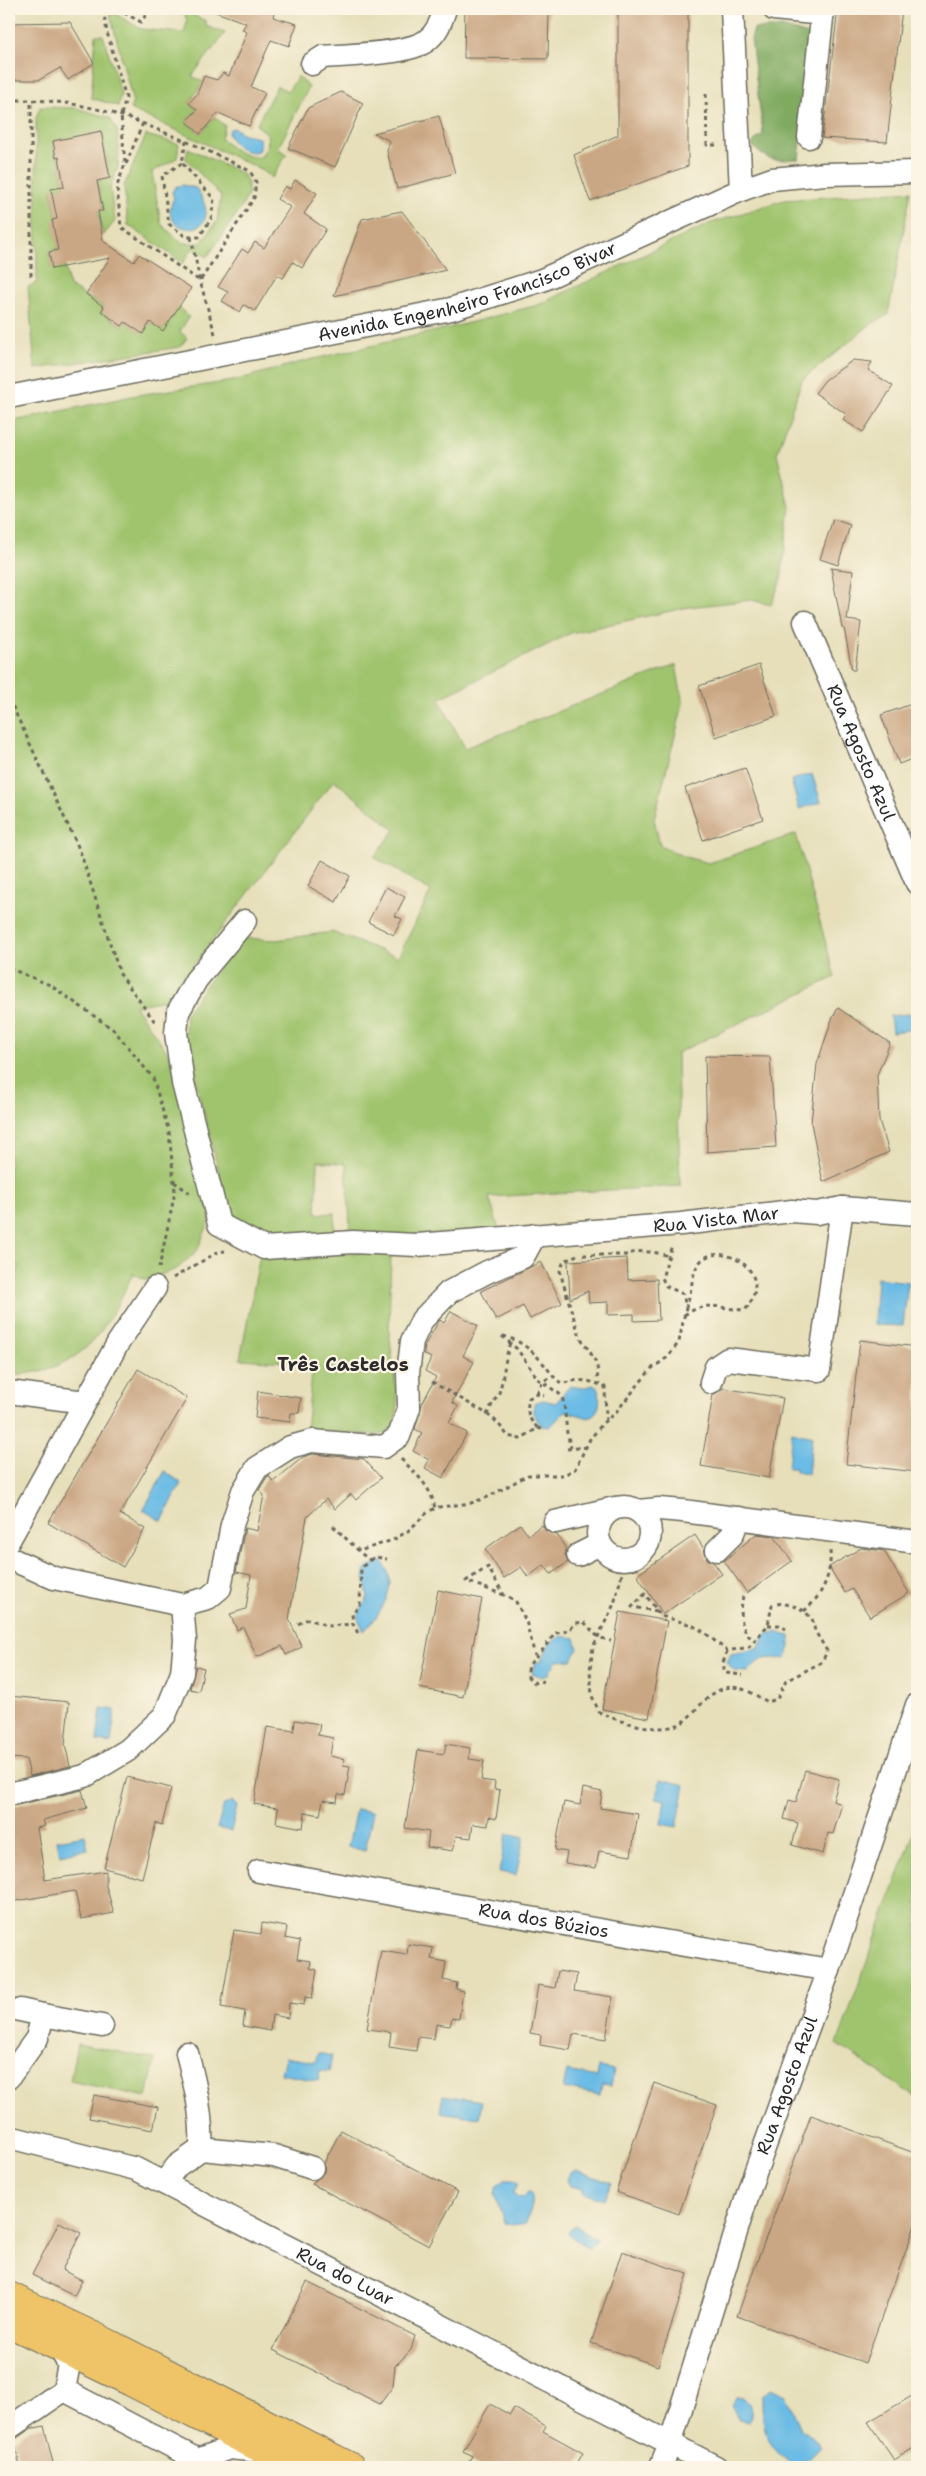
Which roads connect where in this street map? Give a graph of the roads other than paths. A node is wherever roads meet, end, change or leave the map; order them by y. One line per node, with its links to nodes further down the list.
1 (445, 9): 5 (street)
2 (732, 9): 8 (street)
3 (774, 9): 4 (street)
4 (823, 12): 6 (street)
5 (312, 64)
6 (809, 137)
7 (912, 169): 8 (street, Avenida Engenheiro Francisco Bivar)
8 (741, 190): 9 (street, Avenida Engenheiro Francisco Bivar)
9 (9, 397)
10 (806, 622): 11 (street, Rua Agosto Azul)
11 (917, 883)
12 (245, 921): 15 (street, Rua Vista Mar)
13 (842, 1208): 14 (street, Rua Vista Mar); 15 (street, Rua Vista Mar); 17 (street)
14 (917, 1214)
15 (525, 1236): 29 (street)
16 (155, 1288): 19 (street)
17 (711, 1382)
18 (9, 1392): 19 (street)
19 (85, 1402): 23 (street)
20 (627, 1510): 21 (street); 22 (street); 25 (street); 25 (street)
21 (739, 1518): 24 (street); 26 (street)
22 (555, 1522)
23 (9, 1540)
24 (917, 1542)
25 (600, 1544): 27 (street)
26 (717, 1550)
27 (578, 1554)
28 (9, 1558): 29 (street)
29 (182, 1605): 31 (street)
30 (917, 1705): 33 (street, Rua Agosto Azul)
31 (9, 1794)
32 (259, 1871): 33 (street, Rua dos Búzios)
33 (829, 1970): 48 (street, Rua Agosto Azul)
34 (20, 2010): 35 (street)
35 (42, 2015): 36 (street); 38 (street)
36 (102, 2026)
37 (187, 2053): 40 (street)
38 (9, 2078)
39 (9, 2137): 42 (street, Rua do Luar)
40 (201, 2149): 41 (street); 42 (street)
41 (312, 2168)
42 (164, 2183): 48 (street, Rua do Luar)
43 (9, 2296): 51 (main road)
44 (9, 2323): 45 (main road)
45 (57, 2346): 46 (street); 49 (main road)
46 (64, 2390): 47 (street); 49 (street)
47 (9, 2428)
48 (670, 2444): 52 (street, Rua Agosto Azul); 53 (street, Rua do Luar)
49 (266, 2452): 50 (main road)
50 (296, 2467)
51 (351, 2467)
52 (661, 2467)
53 (716, 2467)

